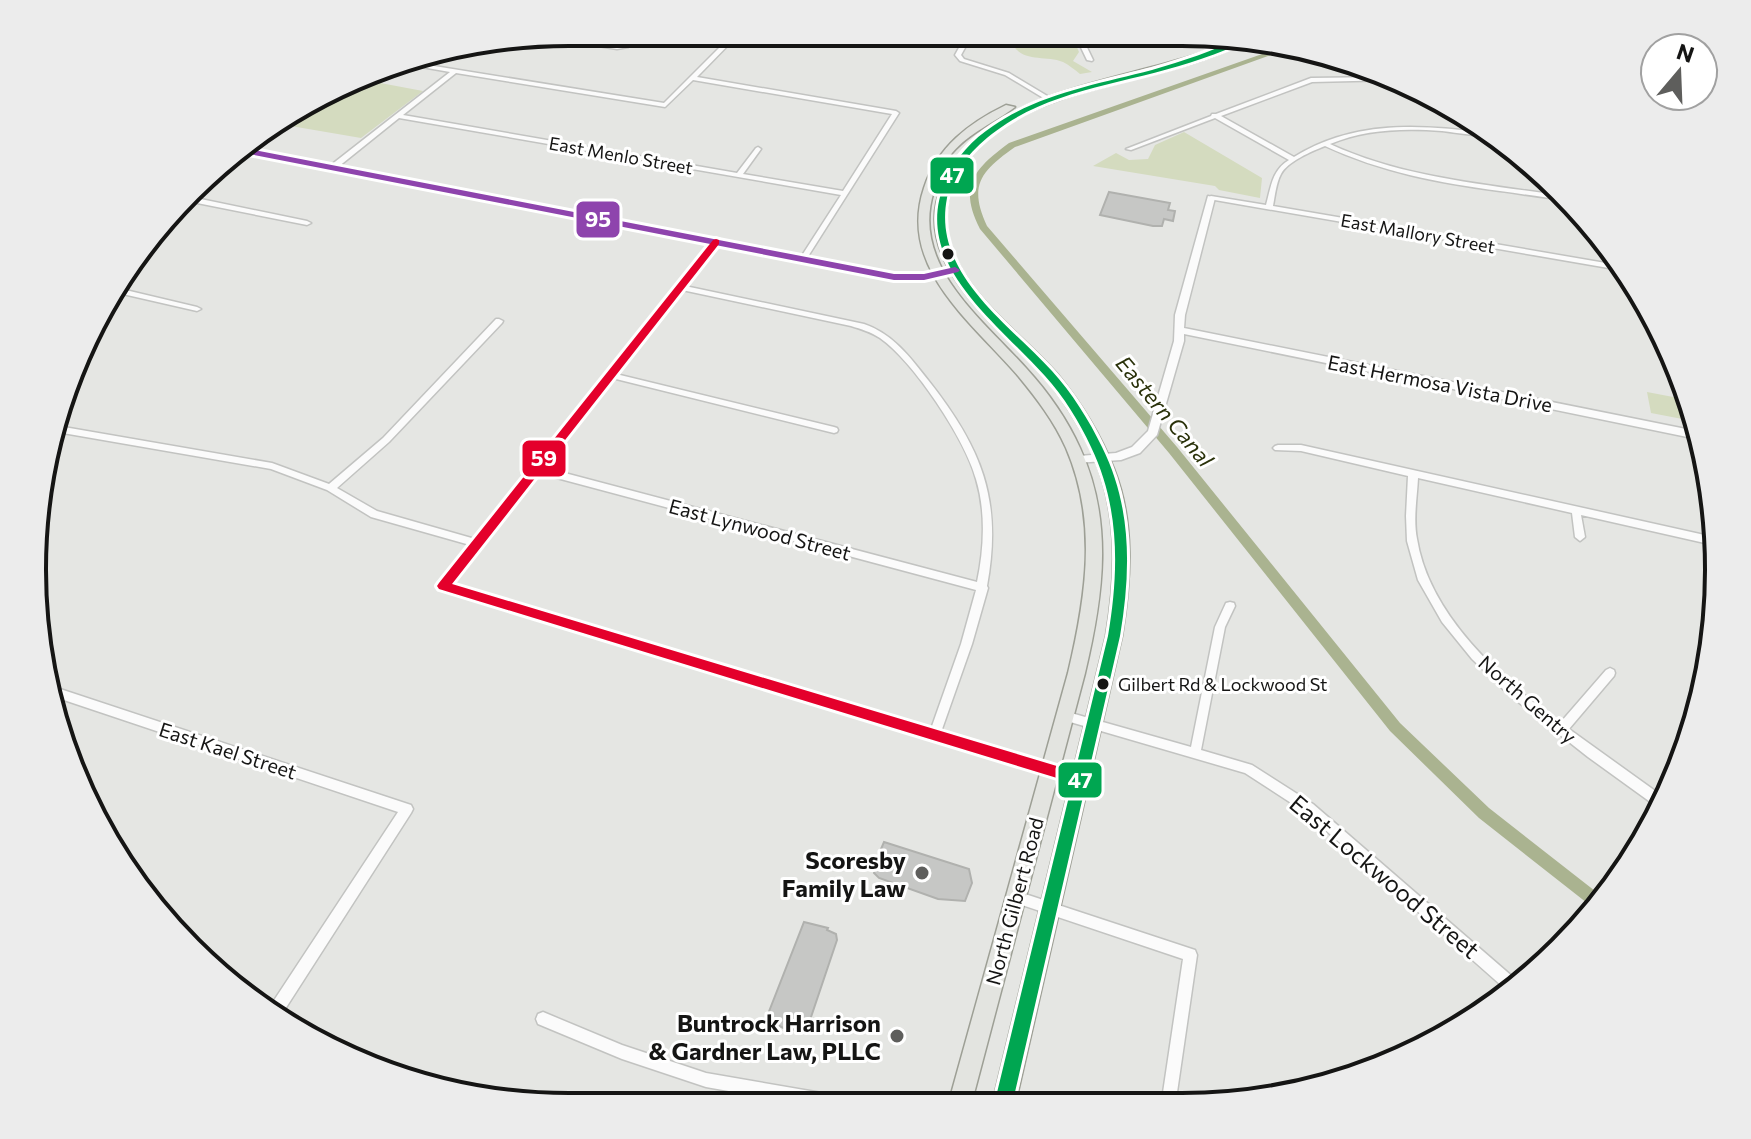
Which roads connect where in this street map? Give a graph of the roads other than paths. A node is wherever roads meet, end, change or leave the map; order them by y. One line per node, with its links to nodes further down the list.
1 (724, 46): 9 (street)
2 (961, 46): 11 (street)
3 (1083, 46): 6 (street)
4 (1192, 46): 11 (main road, North Gilbert Road)
5 (1222, 48): 12 (main road, North Gilbert Road)
6 (1090, 60)
7 (427, 66): 8 (street)
8 (455, 71): 9 (street); 14 (street)
9 (693, 78): 23 (street)
10 (1364, 79): 13 (street)
11 (1041, 94): 12 (street); 33 (main road, North Gilbert Road)
12 (1052, 101): 32 (main road, North Gilbert Road)
13 (1214, 115): 18 (street); 20 (street)
14 (399, 116): 21 (street); 22 (street, East Menlo Street)
15 (1469, 132): 16 (street)
16 (1326, 144): 20 (street); 24 (street)
17 (758, 149): 22 (street)
18 (1129, 149)
19 (253, 152): 21 (street)
20 (1293, 159): 27 (street)
21 (332, 168): 29 (street)
22 (739, 175): 23 (street, East Menlo Street)
23 (843, 193): 30 (street)
24 (1548, 195)
25 (1211, 198): 27 (street, East Mallory Street); 38 (street)
26 (197, 201): 28 (street)
27 (1269, 207): 31 (street, East Mallory Street)
28 (307, 223)
29 (716, 242): 30 (street); 34 (street)
30 (803, 259): 33 (street)
31 (1608, 266)
32 (955, 270): 33 (street); 44 (main road, North Gilbert Road)
33 (937, 274): 45 (main road, North Gilbert Road)
34 (681, 287): 39 (street); 53 (street)
35 (126, 292): 36 (street)
36 (197, 309)
37 (499, 321): 48 (street)
38 (1179, 330): 42 (street, East Hermosa Vista Drive); 44 (street)
39 (610, 375): 41 (street); 46 (street)
40 (65, 430): 48 (street)
41 (834, 430)
42 (1687, 433)
43 (1278, 448): 47 (street)
44 (1103, 459): 45 (street); 58 (main road, North Gilbert Road)
45 (1079, 460): 57 (main road, North Gilbert Road)
46 (537, 469): 52 (street); 53 (street, East Lynwood Street)
47 (1413, 474): 49 (street); 59 (street, North Gentry)
48 (330, 488): 52 (street)
49 (1576, 510): 50 (street); 51 (street)
50 (1580, 537)
51 (1704, 539)
52 (478, 544): 60 (street)
53 (983, 588): 60 (street)
54 (1230, 606): 61 (street)
55 (1610, 673): 59 (street)
56 (61, 694): 68 (street, East Kael Street)
57 (1064, 716): 58 (street, East Lockwood Street); 62 (main road, North Gilbert Road)
58 (1093, 725): 61 (street, East Lockwood Street); 63 (main road, North Gilbert Road)
59 (1561, 730): 64 (street, North Gentry)
60 (935, 734): 62 (street)
61 (1195, 754): 67 (street, East Lockwood Street)
62 (1049, 770): 63 (street); 65 (main road, North Gilbert Road)
63 (1080, 779): 66 (main road, North Gilbert Road)
64 (1653, 797)
65 (1016, 897): 66 (street); 71 (main road, North Gilbert Road)
66 (1049, 908): 72 (main road, North Gilbert Road); 73 (street)
67 (1506, 980)
68 (279, 1005)
69 (543, 1019): 70 (street)
70 (781, 1093)
71 (962, 1093)
72 (1006, 1093)
73 (1170, 1093)

